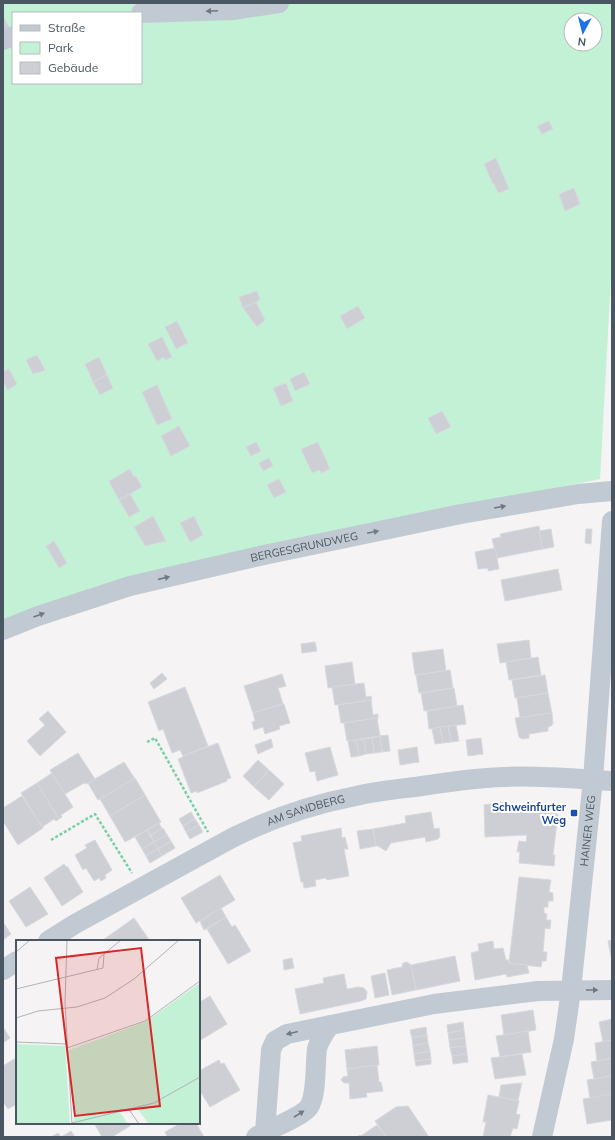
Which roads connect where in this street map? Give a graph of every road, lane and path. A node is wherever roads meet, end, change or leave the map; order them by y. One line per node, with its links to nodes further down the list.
1 (279, 3): 2 (street, one-way to 2)
2 (142, 13)
3 (612, 491): 5 (street, BERGESGRUNDWEG, one-way to 3)
4 (612, 521): 7 (street, HAINER WEG)
5 (3, 630)
6 (147, 742): 9 (path)
7 (602, 780): 9 (street, AM SANDBERG); 14 (street, HAINER WEG)
8 (51, 840): 10 (path)
9 (216, 846): 10 (street, AM SANDBERG)
10 (141, 888): 11 (street, AM SANDBERG)
11 (50, 940)
12 (16, 962): 13 (street)
13 (3, 970)
14 (571, 990): 15 (street, one-way to 15); 16 (street); 18 (street, HAINER WEG)
15 (612, 990)
16 (330, 1025): 17 (street, one-way to 16); 17 (street, one-way to 17)
17 (260, 1134)
18 (542, 1137)

